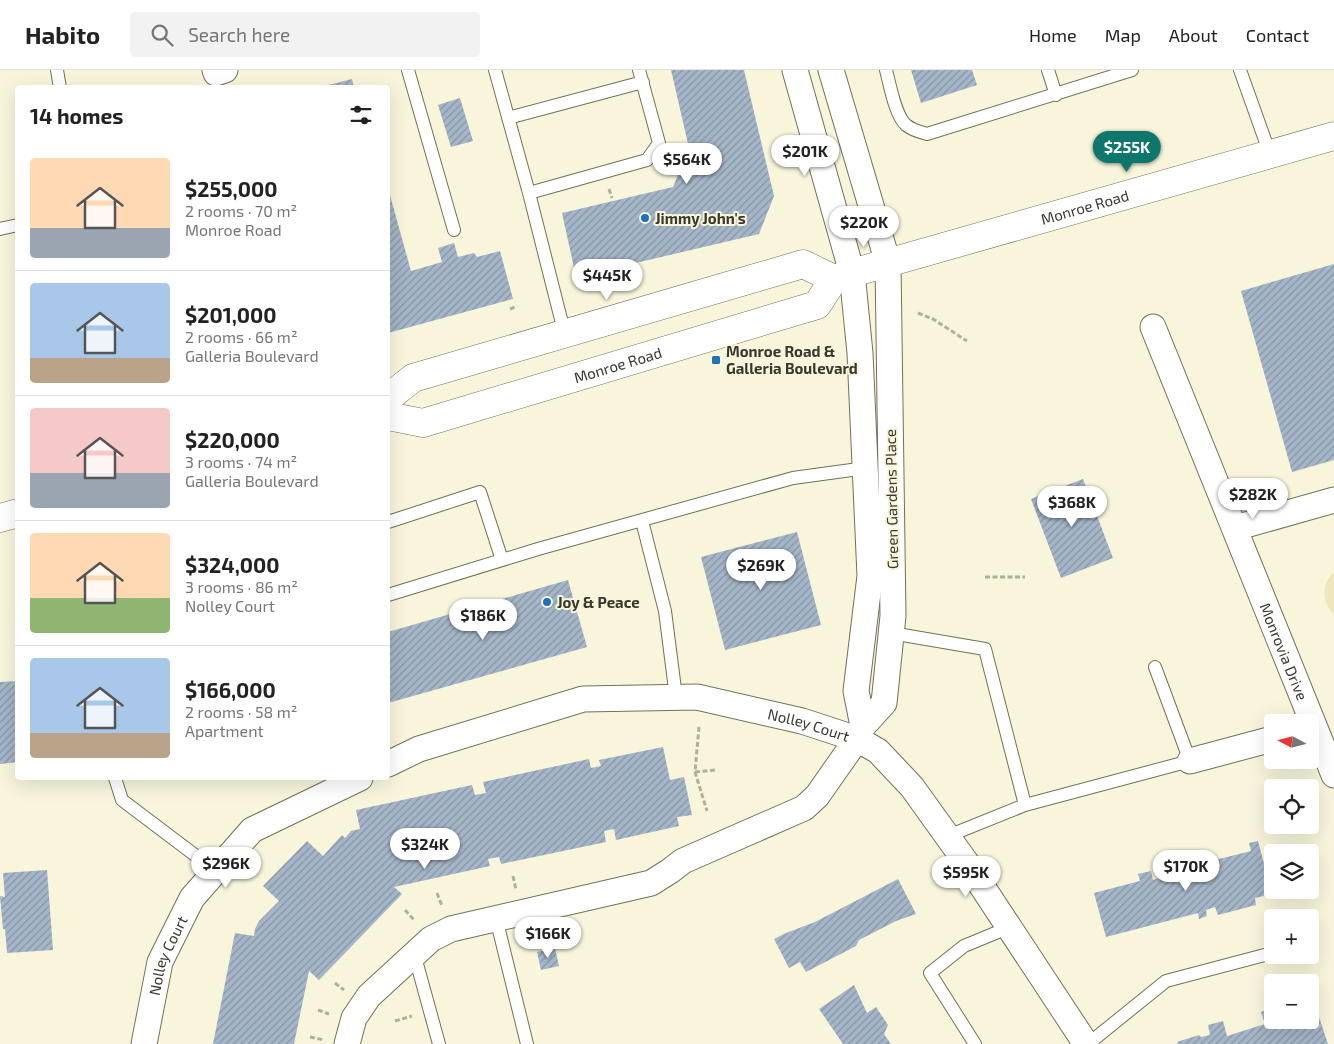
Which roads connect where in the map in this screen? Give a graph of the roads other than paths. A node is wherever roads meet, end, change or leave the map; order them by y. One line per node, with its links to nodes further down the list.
1 (57, 70): 11 (lane)
2 (408, 70): 19 (lane)
3 (494, 70): 13 (lane)
4 (795, 70): 21 (street, Green Gardens Place)
5 (831, 70): 20 (street, Green Gardens Place)
6 (886, 70): 12 (lane)
7 (1048, 70): 12 (lane)
8 (1132, 70): 12 (lane)
9 (1240, 70): 15 (lane)
10 (641, 76): 13 (lane); 16 (lane)
11 (60, 85)
12 (1056, 95)
13 (508, 118): 16 (lane)
14 (1334, 136): 15 (main road, Monroe Road)
15 (1270, 154): 20 (main road, Monroe Road)
16 (529, 193): 23 (lane)
17 (15, 226): 18 (lane)
18 (0, 229)
19 (454, 230)
20 (888, 263): 21 (main road, Monroe Road); 35 (street, Green Gardens Place)
21 (843, 276): 23 (main road); 25 (main road, Monroe Road); 26 (street, Green Gardens Place)
22 (1153, 327): 32 (street, Monrovia Drive)
23 (565, 335): 24 (main road)
24 (390, 396)
25 (390, 416)
26 (866, 468): 30 (lane); 39 (street, Green Gardens Place)
27 (1334, 500): 32 (street)
28 (15, 514): 29 (main road)
29 (0, 518)
30 (642, 520): 33 (lane); 37 (lane)
31 (390, 521): 33 (lane)
32 (1235, 528): 38 (street, Monrovia Drive)
33 (502, 560): 34 (lane)
34 (390, 594)
35 (891, 633): 39 (street, Green Gardens Place); 46 (lane)
36 (1155, 668): 41 (lane)
37 (676, 697): 39 (street, Nolley Court); 42 (street, Nolley Court)
38 (1320, 726): 43 (street, Monrovia Drive)
39 (860, 732): 47 (street, Nolley Court); 49 (street)
40 (1264, 741): 41 (street)
41 (1190, 761): 46 (lane)
42 (390, 763)
43 (1334, 775)
44 (116, 780): 48 (lane)
45 (356, 780): 48 (street, Nolley Court)
46 (1025, 805): 47 (lane)
47 (948, 836): 50 (street, Nolley Court)
48 (216, 871): 53 (street, Nolley Court)
49 (496, 918): 51 (street); 56 (lane)
50 (1010, 927): 57 (lane); 58 (street, Nolley Court)
51 (414, 953): 54 (street); 55 (lane)
52 (1264, 955): 58 (lane)
53 (144, 1044)
54 (347, 1044)
55 (438, 1044)
56 (527, 1044)
57 (975, 1044)
58 (1087, 1044)

